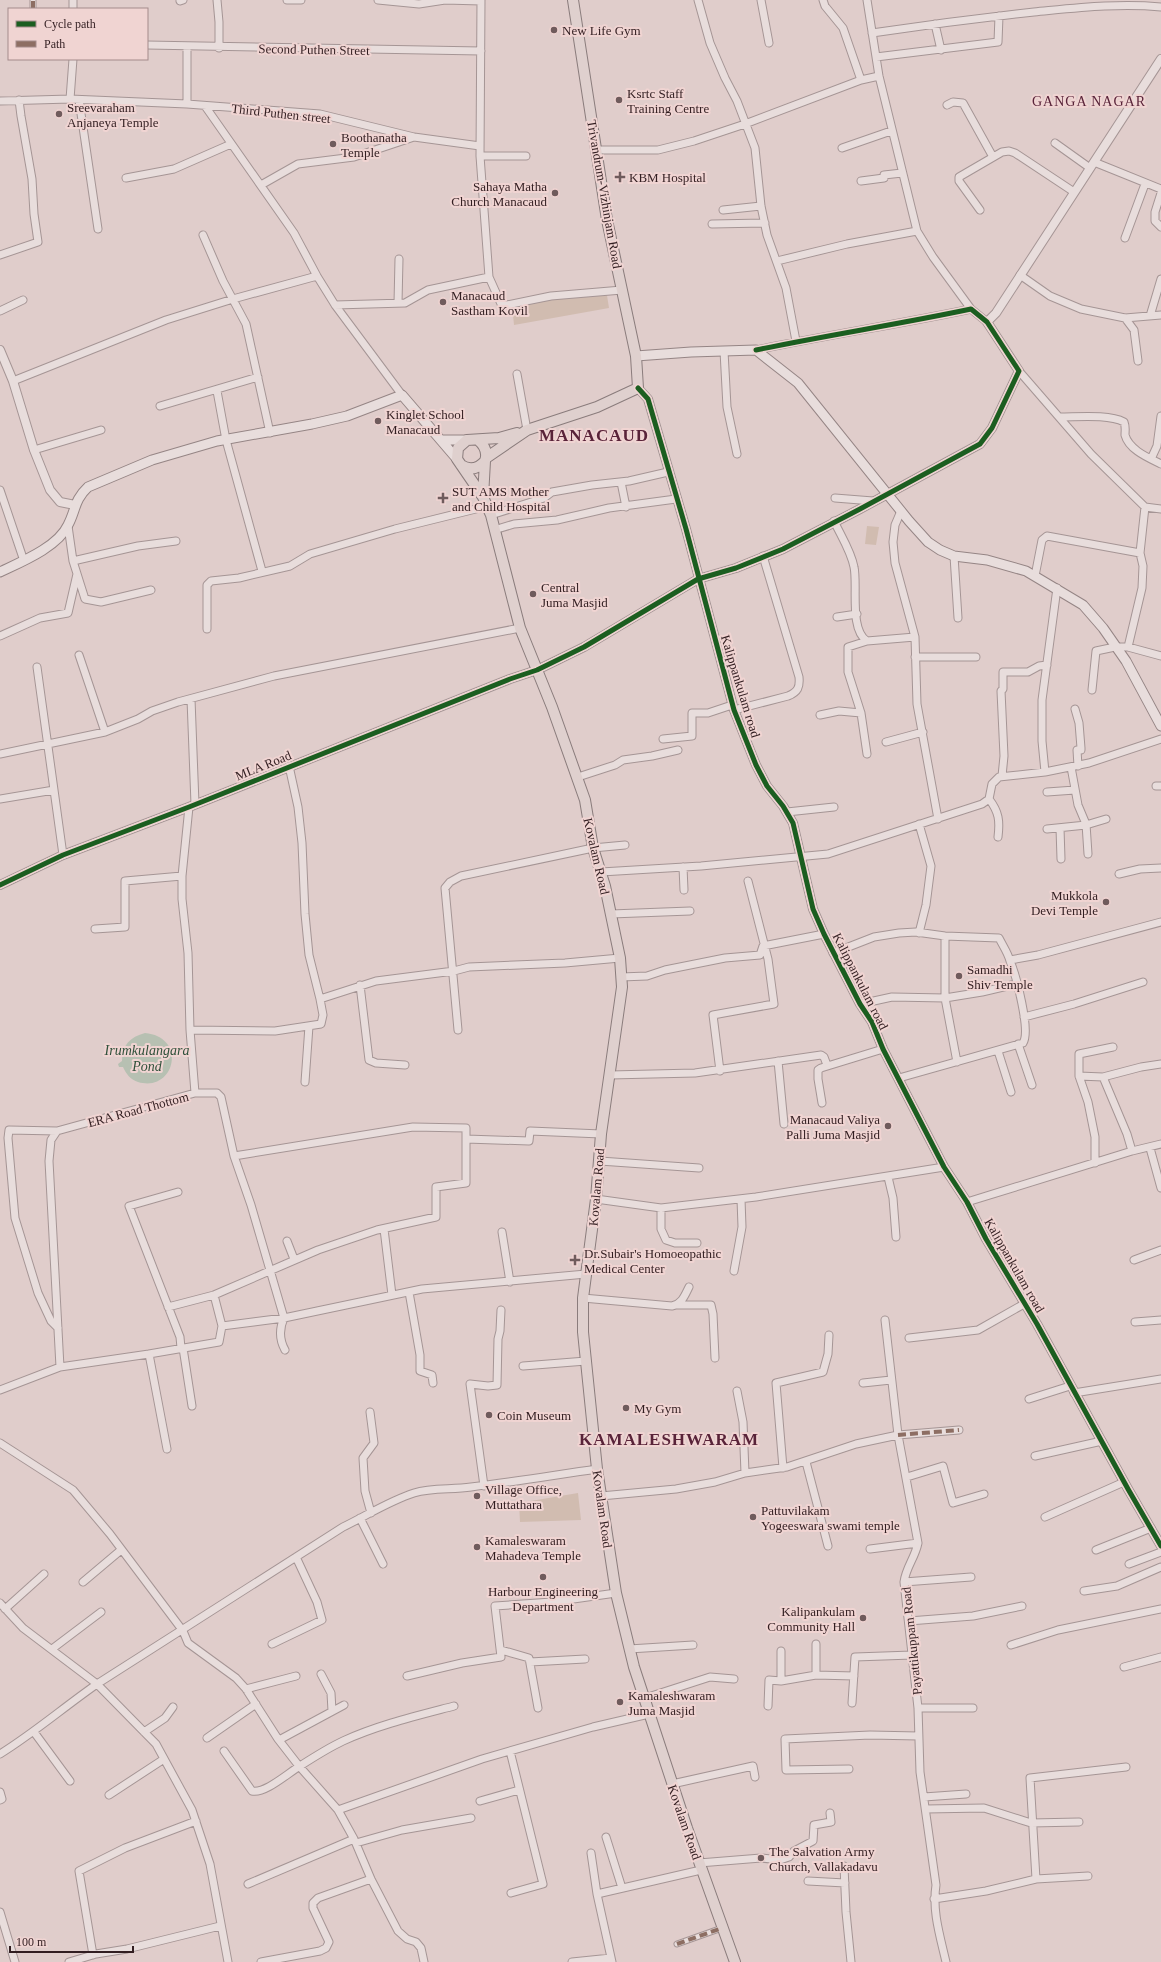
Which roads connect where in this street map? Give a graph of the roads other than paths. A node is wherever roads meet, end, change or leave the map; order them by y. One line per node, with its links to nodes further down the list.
1 (217, 0): 19 (street)
2 (287, 0): 3 (street)
3 (301, 0)
4 (378, 0): 10 (street)
5 (574, 0): 41 (main road, Trivandrum-Vizhinjam Road)
6 (698, 0): 34 (street)
7 (761, 0): 15 (street)
8 (823, 0): 26 (street)
9 (867, 0): 14 (street)
10 (481, 1): 21 (street)
11 (1161, 7): 12 (street)
12 (999, 16): 13 (street); 20 (street)
13 (935, 24): 14 (street); 20 (street)
14 (872, 33): 22 (street)
15 (769, 44)
16 (148, 45): 19 (street, Second Puthen Street)
17 (148, 45): 18 (street)
18 (187, 47): 19 (street); 31 (street)
19 (219, 48): 21 (street, Second Puthen Street)
20 (941, 50): 22 (street)
21 (481, 51): 39 (street)
22 (876, 57): 25 (street)
23 (1161, 59): 45 (street)
24 (74, 60): 27 (street)
25 (879, 76): 26 (street); 35 (street)
26 (861, 80): 34 (street)
27 (70, 99): 28 (street, Third Puthen street); 29 (street, Third Puthen street)
28 (20, 100): 30 (street, Third Puthen street); 64 (street)
29 (79, 100): 31 (street, Third Puthen street); 60 (street)
30 (0, 101)
31 (187, 104): 33 (street, Third Puthen street)
32 (947, 105): 44 (street)
33 (205, 106): 36 (street, Third Puthen street); 38 (street)
34 (745, 124): 41 (street); 54 (street)
35 (892, 131): 40 (street); 46 (street)
36 (414, 137): 39 (street, Third Puthen street); 50 (street)
37 (1055, 143): 45 (street)
38 (231, 144): 47 (street); 50 (street)
39 (480, 146): 42 (street)
40 (842, 148)
41 (597, 150): 71 (main road, Trivandrum-Vizhinjam Road)
42 (480, 156): 43 (street); 69 (street)
43 (526, 156)
44 (993, 157): 52 (street); 56 (street)
45 (1092, 165): 49 (street); 52 (street)
46 (902, 173): 48 (street); 61 (street)
47 (126, 178)
48 (861, 181)
49 (1145, 184): 51 (street); 63 (street)
50 (261, 185): 68 (street)
51 (1161, 189)
52 (1074, 192): 67 (street)
53 (1161, 193): 59 (street)
54 (761, 206): 55 (street); 57 (street)
55 (723, 210)
56 (980, 210)
57 (765, 223): 58 (street); 66 (street)
58 (712, 224)
59 (1161, 227)
60 (98, 229)
61 (917, 230): 66 (street); 76 (street)
62 (202, 235): 72 (street)
63 (1125, 238)
64 (0, 255)
65 (399, 259): 74 (street)
66 (777, 261): 82 (street)
67 (1020, 275): 80 (street); 81 (street)
68 (317, 276): 72 (street); 75 (street)
69 (490, 277): 71 (street); 74 (street)
70 (1161, 279): 79 (street)
71 (622, 290): 86 (main road, Trivandrum-Vizhinjam Road)
72 (233, 299): 90 (street); 91 (street)
73 (23, 300): 77 (street)
74 (398, 303): 75 (street)
75 (336, 305): 94 (street)
76 (971, 309): 81 (street); 82 (street)
77 (0, 311)
78 (1161, 315): 79 (street)
79 (1150, 316): 80 (street)
80 (1125, 318): 87 (street)
81 (987, 322): 88 (street)
82 (796, 341): 84 (street)
83 (0, 350): 91 (street)
84 (756, 350): 85 (main road); 114 (main road)
85 (724, 351): 86 (main road); 106 (street)
86 (636, 356): 92 (main road, Trivandrum-Vizhinjam Road)
87 (1138, 361)
88 (1019, 371): 97 (street); 114 (street, MLA Road)
89 (517, 374): 99 (street)
90 (258, 377): 93 (street); 100 (street)
91 (13, 381): 105 (street)
92 (638, 388): 99 (main road); 111 (street, Kalippankulam road)
93 (217, 391): 95 (street); 101 (street)
94 (402, 395): 100 (main road); 102 (main road)
95 (160, 406)
96 (1161, 416): 107 (street)
97 (1060, 417): 107 (street); 121 (street)
98 (101, 430): 105 (street)
99 (527, 430): 104 (main road); 108 (main road)
100 (270, 432): 101 (main road)
101 (226, 440): 118 (main road); 133 (street)
102 (441, 440): 103 (main road); 109 (main road)
103 (467, 440): 104 (main road); 109 (main road)
104 (478, 440): 108 (main road)
105 (34, 450): 118 (street)
106 (737, 454)
107 (1151, 459): 110 (street)
108 (485, 460): 109 (main road); 119 (main road, Kovalam Road)
109 (460, 462): 119 (main road)
110 (1161, 464)
111 (668, 472): 112 (street); 116 (street, Kalippankulam road)
112 (620, 482): 119 (street); 120 (street)
113 (0, 490): 131 (street)
114 (887, 494): 117 (street, MLA Road); 123 (main road)
115 (835, 498): 117 (street)
116 (676, 499): 120 (street); 137 (street, Kalippankulam road)
117 (873, 501): 124 (street, MLA Road)
118 (75, 505): 125 (main road)
119 (487, 506): 126 (main road, Kovalam Road); 133 (street)
120 (626, 507): 126 (street)
121 (1145, 507): 122 (street); 128 (street)
122 (1161, 509)
123 (901, 511): 130 (main road); 146 (street)
124 (834, 521): 129 (street, MLA Road); 140 (street)
125 (68, 526): 131 (main road); 132 (street)
126 (494, 530): 143 (main road, Kovalam Road)
127 (176, 541): 132 (street)
128 (1140, 553): 136 (street); 149 (street)
129 (763, 556): 137 (street, MLA Road); 159 (street)
130 (954, 556): 136 (main road); 142 (street)
131 (24, 561): 134 (main road)
132 (73, 561): 135 (street)
133 (262, 571): 144 (street)
134 (0, 572)
135 (77, 574): 139 (street); 145 (street)
136 (1035, 576): 138 (main road)
137 (698, 579): 156 (street, MLA Road); 159 (street, Kalippankulam road)
138 (1057, 588): 148 (main road); 154 (street)
139 (151, 590)
140 (857, 614): 141 (street); 147 (street)
141 (837, 617)
142 (958, 618)
143 (520, 628): 156 (main road, Kovalam Road); 158 (street)
144 (207, 629)
145 (0, 636)
146 (915, 637): 147 (street); 152 (street)
147 (867, 641): 161 (street)
148 (1116, 647): 149 (street); 157 (street); 163 (main road)
149 (1128, 647): 151 (street)
150 (78, 655): 164 (street)
151 (1161, 656)
152 (915, 657): 153 (street); 165 (street)
153 (976, 657)
154 (1047, 665): 175 (street); 176 (street)
155 (37, 667): 169 (street)
156 (537, 670): 173 (street, MLA Road); 177 (main road, Kovalam Road)
157 (1092, 690)
158 (192, 699): 164 (street); 183 (street, ERA Road Thottom)
159 (733, 708): 166 (street); 185 (street, Kalippankulam road)
160 (1075, 709): 174 (street)
161 (861, 713): 162 (street); 172 (street)
162 (820, 715)
163 (1161, 726)
164 (105, 732): 169 (street)
165 (923, 732): 168 (street); 186 (street)
166 (663, 739)
167 (1161, 739): 174 (street)
168 (886, 742)
169 (48, 744): 171 (street); 178 (street)
170 (678, 750): 177 (street)
171 (0, 754)
172 (867, 754)
173 (289, 766): 183 (street, MLA Road); 224 (street)
174 (1074, 767): 175 (street); 179 (street)
175 (1045, 772): 176 (street)
176 (1002, 776): 182 (street)
177 (578, 777): 194 (main road, Kovalam Road)
178 (54, 790): 181 (street); 196 (street)
179 (1075, 790): 180 (street); 189 (street)
180 (1046, 792)
181 (0, 799)
182 (989, 799): 186 (street); 192 (street)
183 (192, 805): 196 (street, MLA Road); 203 (street, ERA Road Thottom)
184 (834, 807): 185 (street)
185 (787, 812): 197 (street, Kalippankulam road)
186 (938, 819): 188 (street)
187 (1106, 819): 189 (street)
188 (919, 824): 197 (street); 211 (street)
189 (1086, 825): 190 (street); 195 (street)
190 (1060, 828): 191 (street); 198 (street)
191 (1047, 829)
192 (998, 837)
193 (625, 845): 194 (street)
194 (593, 848): 201 (main road, Kovalam Road); 218 (street)
195 (1088, 854)
196 (63, 855): 205 (street, MLA Road)
197 (801, 857): 199 (street); 212 (street, Kalippankulam road)
198 (1061, 859)
199 (684, 867): 201 (street); 206 (street)
200 (1161, 868): 202 (street)
201 (601, 872): 208 (main road, Kovalam Road)
202 (1119, 874)
203 (182, 876): 210 (street); 228 (street, ERA Road Thottom)
204 (748, 881): 214 (street)
205 (0, 885)
206 (684, 890)
207 (690, 911): 208 (street)
208 (611, 914): 216 (main road, Kovalam Road)
209 (1161, 922): 217 (street)
210 (95, 929)
211 (919, 933): 213 (street); 215 (street)
212 (824, 934): 214 (street); 215 (street, Kalippankulam road)
213 (945, 936): 217 (street); 223 (street)
214 (764, 946): 219 (street); 239 (street)
215 (833, 953): 225 (street, Kalippankulam road)
216 (620, 958): 218 (street); 219 (main road, Kovalam Road)
217 (1010, 960): 221 (street)
218 (454, 971): 222 (street); 229 (street)
219 (621, 977): 240 (main road, Kovalam Road)
220 (1143, 982): 226 (street)
221 (1016, 984): 223 (street); 226 (street)
222 (360, 985): 224 (street); 237 (street)
223 (945, 998): 225 (street); 235 (street)
224 (320, 999): 227 (street)
225 (860, 1004): 232 (street, Kalippankulam road)
226 (1024, 1017): 230 (street)
227 (309, 1026): 228 (street); 244 (street)
228 (190, 1030): 247 (street, ERA Road Thottom)
229 (458, 1030)
230 (1018, 1044): 233 (street); 245 (street)
231 (1113, 1047): 241 (street)
232 (883, 1050): 238 (street); 243 (street, Kalippankulam road)
233 (998, 1051): 235 (street); 246 (street)
234 (778, 1062): 238 (street); 239 (street); 249 (street)
235 (957, 1062): 243 (street)
236 (1161, 1064): 242 (street)
237 (405, 1065)
238 (827, 1065): 248 (street)
239 (720, 1071): 240 (street)
240 (610, 1075): 251 (main road, Kovalam Road)
241 (1079, 1076): 242 (street); 258 (street)
242 (1103, 1077): 255 (street)
243 (899, 1078): 259 (street, Kalippankulam road)
244 (305, 1082)
245 (1032, 1084)
246 (1011, 1092)
247 (196, 1093): 250 (street, ERA Road Thottom); 256 (street)
248 (822, 1103)
249 (784, 1124)
250 (57, 1131): 294 (street); 294 (street, ERA Road Thottom)
251 (601, 1134): 252 (street); 257 (main road, Kovalam Road)
252 (466, 1139): 256 (street); 268 (street)
253 (1161, 1144): 254 (street)
254 (1150, 1148): 255 (street); 262 (street)
255 (1132, 1152): 258 (street)
256 (234, 1156): 277 (street)
257 (600, 1161): 260 (street); 264 (main road, Kovalam Road)
258 (1095, 1163): 266 (street)
259 (944, 1167): 261 (street); 266 (street, Kalippankulam road)
260 (699, 1168)
261 (888, 1176): 265 (street); 270 (street)
262 (1161, 1188)
263 (178, 1192): 287 (street)
264 (596, 1199): 267 (street); 278 (main road, Kovalam Road)
265 (741, 1199): 267 (street); 276 (street)
266 (967, 1202): 285 (street, Kalippankulam road)
267 (661, 1208): 272 (street)
268 (384, 1229): 274 (street); 283 (street)
269 (502, 1232): 279 (street)
270 (896, 1237)
271 (288, 1241): 274 (street)
272 (697, 1243)
273 (1161, 1250): 275 (street)
274 (294, 1259): 277 (street)
275 (1134, 1260)
276 (734, 1271)
277 (270, 1272): 282 (street); 289 (street)
278 (586, 1274): 279 (street); 284 (main road, Kovalam Road)
279 (510, 1282): 281 (street)
280 (689, 1287): 286 (street)
281 (409, 1292): 283 (street); 306 (street)
282 (214, 1295): 287 (street); 293 (street)
283 (392, 1295): 289 (street)
284 (583, 1298): 286 (street); 301 (main road, Kovalam Road)
285 (1024, 1304): 296 (street); 308 (street, Kalippankulam road)
286 (677, 1305): 300 (street)
287 (168, 1307): 297 (street)
288 (501, 1310): 326 (street)
289 (284, 1318): 293 (street); 298 (street)
290 (885, 1320): 305 (street)
291 (1161, 1320): 292 (street)
292 (1135, 1322)
293 (222, 1326): 297 (street)
294 (58, 1328): 303 (street)
295 (830, 1335): 321 (street)
296 (909, 1338)
297 (182, 1348): 299 (street); 312 (street)
298 (285, 1350)
299 (149, 1354): 303 (street); 318 (street)
300 (715, 1358)
301 (586, 1361): 302 (street); 322 (main road, Kovalam Road)
302 (523, 1366)
303 (60, 1367): 309 (street)
304 (1161, 1379): 308 (street)
305 (891, 1380): 307 (street); 315 (street)
306 (432, 1383)
307 (863, 1383)
308 (1072, 1389): 311 (street); 316 (street, Kalippankulam road)
309 (0, 1390)
310 (737, 1391): 323 (street)
311 (1029, 1399)
312 (192, 1406)
313 (370, 1412): 329 (street)
314 (959, 1430): 315 (street)
315 (898, 1436): 320 (street); 324 (street)
316 (1102, 1441): 319 (street); 325 (street, Kalippankulam road)
317 (0, 1443): 337 (street)
318 (167, 1449)
319 (1035, 1456)
320 (806, 1462): 321 (street); 334 (street)
321 (783, 1468): 323 (street)
322 (597, 1469): 326 (street); 328 (main road, Kovalam Road)
323 (746, 1474): 328 (street)
324 (907, 1477): 327 (street); 333 (street)
325 (1124, 1482): 330 (street); 332 (street, Kalippankulam road)
326 (484, 1486): 329 (street)
327 (984, 1494)
328 (601, 1496): 349 (main road, Kovalam Road)
329 (371, 1513): 331 (street)
330 (1046, 1517)
331 (360, 1518): 340 (street); 341 (street)
332 (1151, 1528): 335 (street, Kalippankulam road); 338 (street)
333 (918, 1543): 336 (street); 347 (street, Payattikuppam Road)
334 (828, 1546)
335 (1161, 1546)
336 (870, 1549)
337 (122, 1550): 346 (street); 355 (street)
338 (1096, 1550)
339 (1161, 1552): 342 (street)
340 (296, 1557): 355 (street); 356 (street)
341 (383, 1564)
342 (1129, 1564)
343 (1161, 1567): 348 (street)
344 (44, 1574): 350 (street)
345 (971, 1577): 347 (street)
346 (83, 1582)
347 (904, 1582): 354 (street, Payattikuppam Road)
348 (1084, 1591)
349 (616, 1593): 361 (main road, Kovalam Road); 362 (street)
350 (3, 1606): 360 (street)
351 (1022, 1606): 354 (street)
352 (1161, 1609): 359 (street)
353 (101, 1612): 360 (street)
354 (909, 1621): 364 (street, Payattikuppam Road)
355 (183, 1630): 376 (street); 377 (street)
356 (272, 1644)
357 (816, 1644): 370 (street)
358 (693, 1645): 361 (street)
359 (1011, 1645)
360 (52, 1649): 376 (street)
361 (629, 1649): 378 (main road, Kovalam Road)
362 (500, 1650): 367 (street); 372 (street)
363 (781, 1651): 375 (street)
364 (912, 1655): 373 (street); 386 (street, Payattikuppam Road)
365 (1161, 1657): 368 (street)
366 (585, 1659): 367 (street)
367 (530, 1662): 385 (street)
368 (1124, 1667)
369 (321, 1674): 388 (street)
370 (816, 1675): 373 (street); 375 (street)
371 (296, 1676): 377 (street)
372 (407, 1676)
373 (854, 1676): 379 (street)
374 (734, 1679): 378 (street)
375 (780, 1681): 383 (street)
376 (97, 1684): 390 (street); 391 (street)
377 (246, 1689): 380 (street)
378 (644, 1698): 389 (main road, Kovalam Road)
379 (852, 1703)
380 (256, 1704): 393 (street); 394 (street)
381 (344, 1705): 388 (street)
382 (454, 1706): 399 (street)
383 (768, 1706)
384 (174, 1707): 391 (street)
385 (538, 1708)
386 (918, 1708): 387 (street); 392 (street, Payattikuppam Road)
387 (973, 1708)
388 (332, 1711): 394 (street)
389 (649, 1714): 396 (street); 404 (main road, Kovalam Road)
390 (34, 1732): 397 (street); 403 (street)
391 (144, 1732): 398 (street)
392 (918, 1736): 401 (street); 409 (street, Payattikuppam Road)
393 (207, 1738)
394 (279, 1740): 399 (street)
395 (224, 1751): 399 (street)
396 (510, 1751): 405 (street); 413 (street)
397 (0, 1754)
398 (164, 1759): 408 (street); 416 (street)
399 (299, 1766): 413 (street)
400 (1126, 1767): 418 (street)
401 (849, 1769)
402 (755, 1777): 404 (street)
403 (70, 1781)
404 (672, 1784): 422 (main road, Kovalam Road)
405 (519, 1790): 411 (street); 431 (street)
406 (0, 1792): 410 (street)
407 (966, 1794): 409 (street)
408 (109, 1795)
409 (924, 1797): 412 (street, Payattikuppam Road)
410 (0, 1800)
411 (480, 1801)
412 (926, 1809): 418 (street); 433 (street, Payattikuppam Road)
413 (338, 1810): 420 (street)
414 (830, 1813): 422 (street)
415 (471, 1818): 420 (street)
416 (196, 1822): 435 (street); 438 (street)
417 (1078, 1822): 418 (street)
418 (1031, 1823): 426 (street)
419 (606, 1837): 430 (street)
420 (355, 1841): 425 (street); 429 (street)
421 (591, 1853): 432 (street)
422 (700, 1866): 430 (street); 436 (main road, Kovalam Road)
423 (844, 1866): 428 (street)
424 (1088, 1876): 426 (street)
425 (371, 1879): 444 (street); 445 (street)
426 (1036, 1879): 433 (street)
427 (808, 1881): 428 (street)
428 (845, 1883): 448 (street)
429 (248, 1884)
430 (622, 1888): 432 (street)
431 (511, 1893)
432 (597, 1894): 440 (street)
433 (934, 1899): 449 (street, Payattikuppam Road)
434 (0, 1912): 441 (street)
435 (220, 1926): 438 (street); 443 (street)
436 (722, 1928): 437 (street); 447 (main road, Kovalam Road)
437 (677, 1944)
438 (93, 1955): 439 (street)
439 (84, 1960): 442 (street)
440 (612, 1960): 446 (street)
441 (15, 1962)
442 (69, 1962)
443 (228, 1962)
444 (261, 1962)
445 (424, 1962)
446 (572, 1962)
447 (735, 1962)
448 (851, 1962)
449 (946, 1962)

